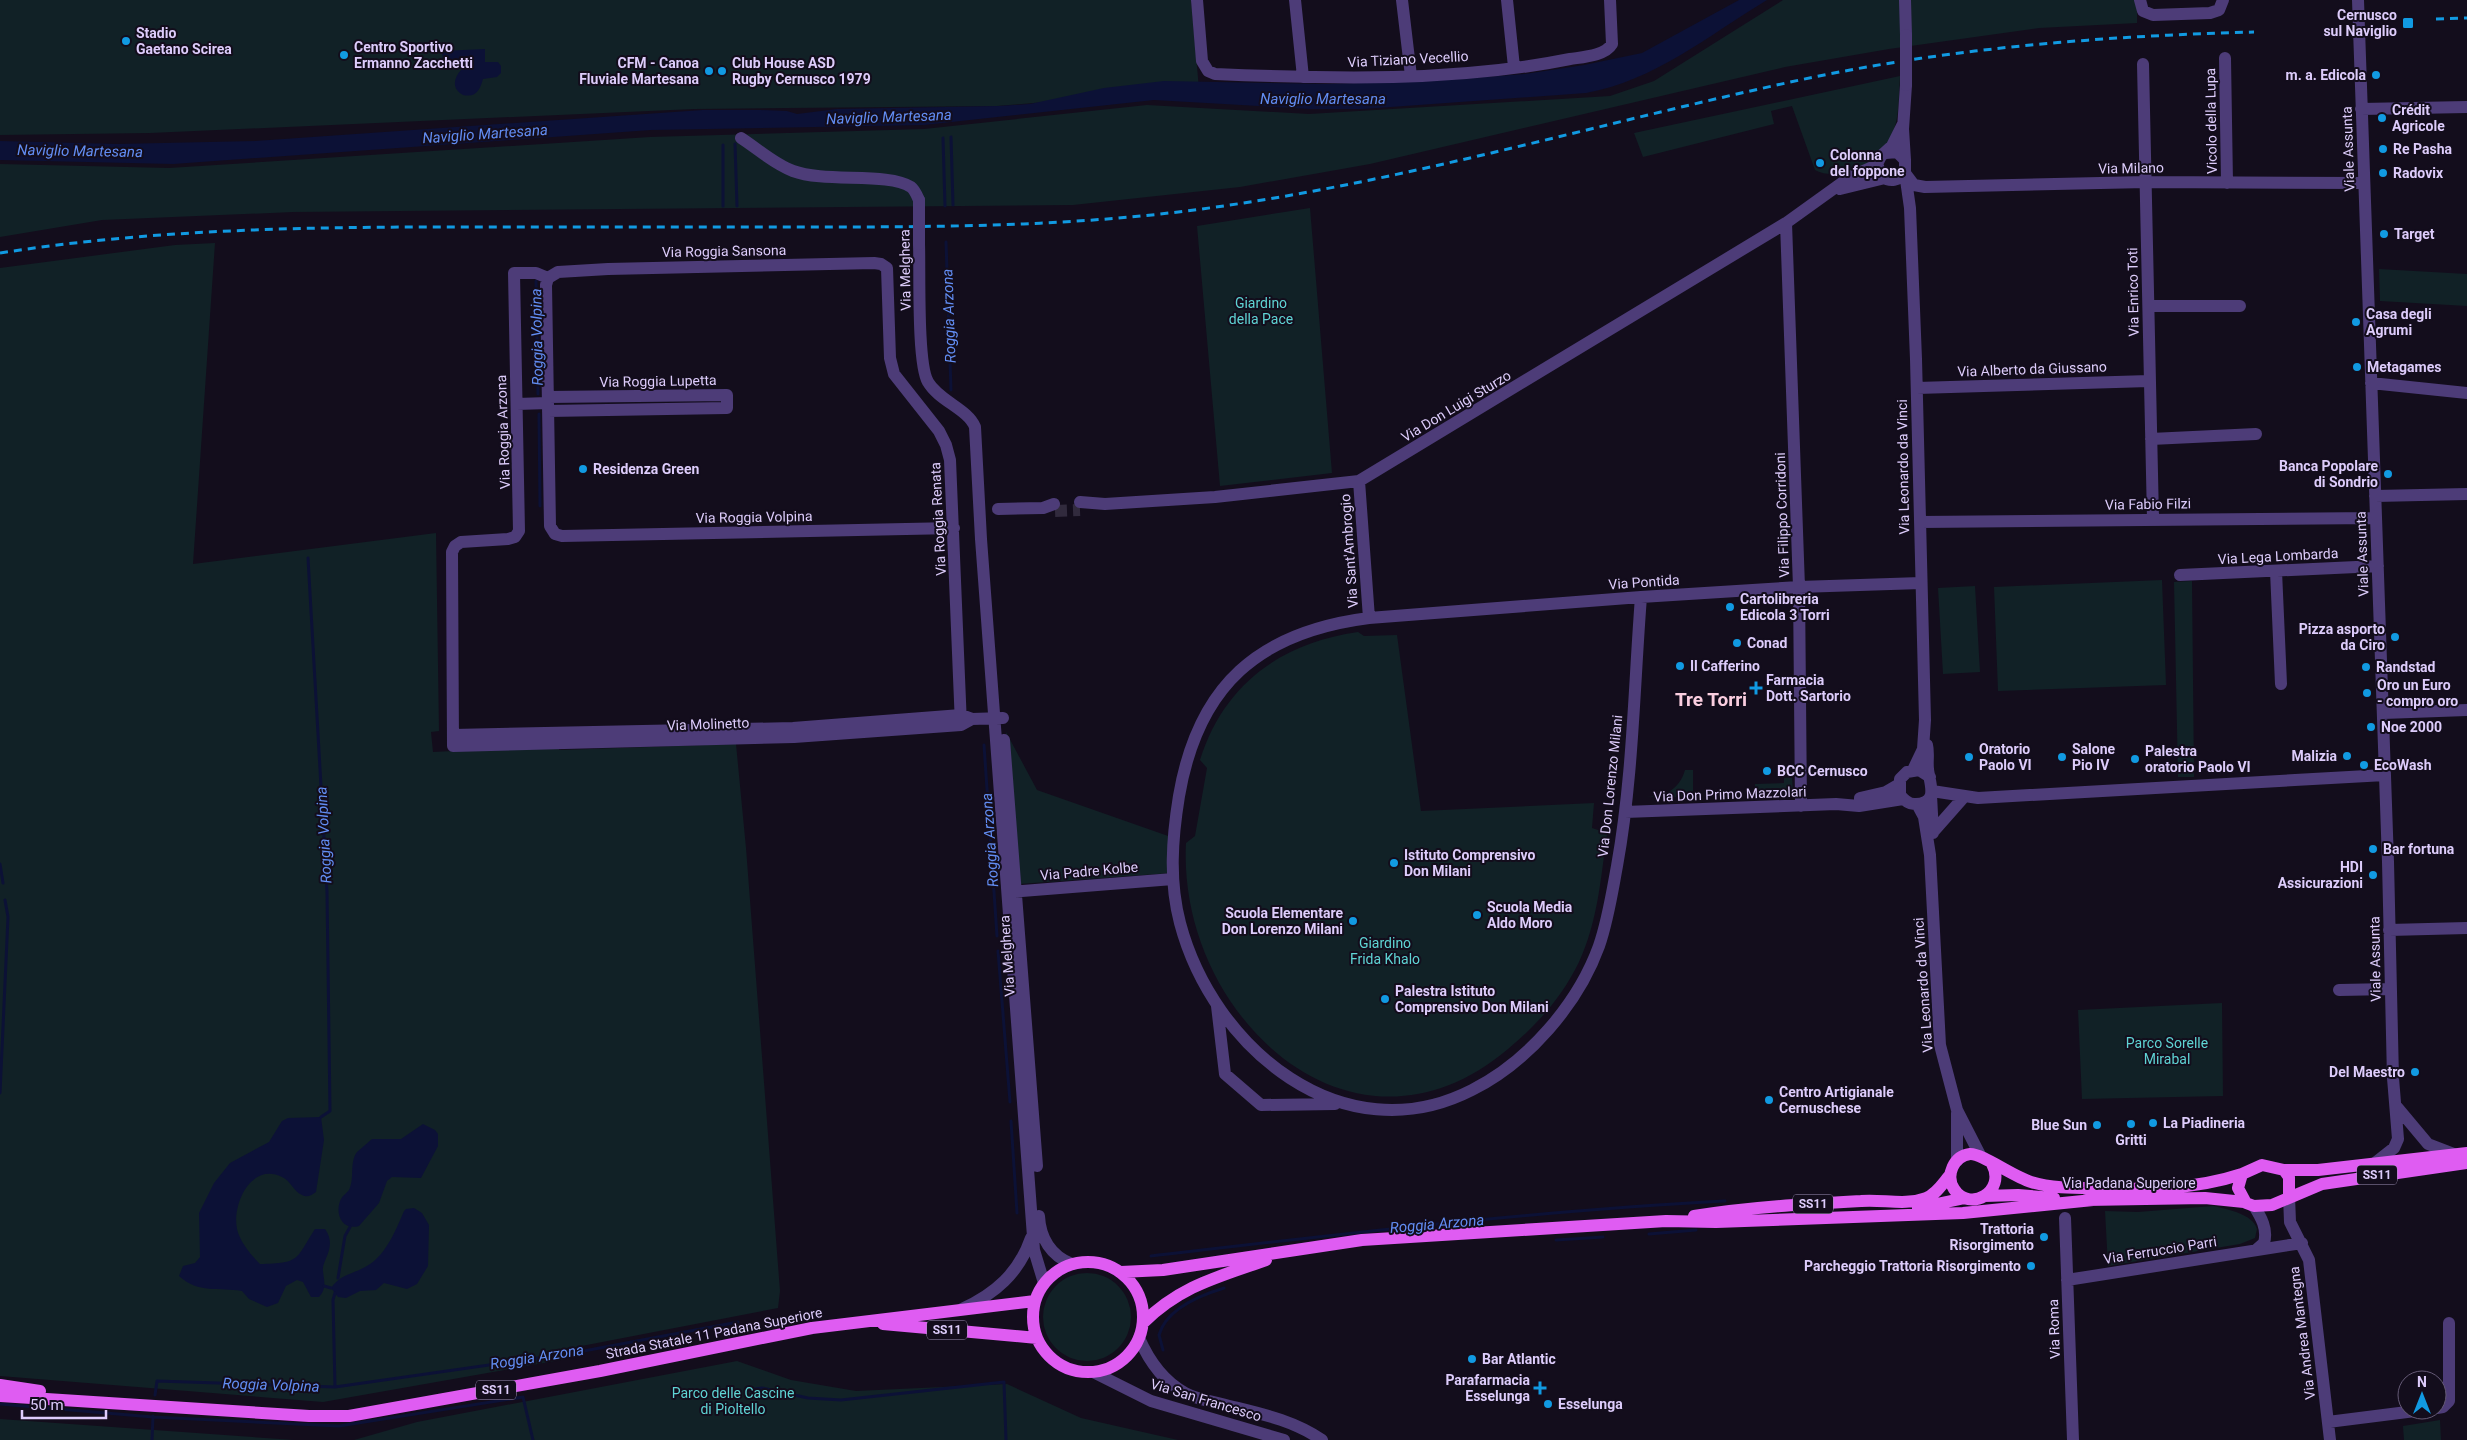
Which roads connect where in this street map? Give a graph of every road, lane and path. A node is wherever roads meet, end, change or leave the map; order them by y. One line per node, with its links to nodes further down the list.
1 (1197, 0): 14 (street, Via Tiziano Vecellio)
2 (1295, 0): 14 (street)
3 (1402, 0): 13 (street)
4 (1507, 0): 12 (street)
5 (1610, 0): 12 (street, Via Tiziano Vecellio)
6 (1905, 0): 17 (street, bridge)
7 (2140, 0): 8 (street)
8 (2223, 0)
9 (2358, 0): 16 (street, Viale Assunta)
10 (2225, 58): 25 (street, Vicolo della Lupa)
11 (2143, 64): 24 (street, Via Enrico Toti)
12 (1514, 67): 13 (street, Via Tiziano Vecellio)
13 (1411, 76): 14 (street, Via Tiziano Vecellio)
14 (1303, 77)
15 (2467, 107): 16 (street)
16 (2361, 108): 26 (street, Viale Assunta)
17 (1903, 124): 19 (street); 20 (street)
18 (741, 138): 64 (street, Via Melghera, bridge)
19 (1886, 153): 20 (street); 21 (street)
20 (1905, 160): 22 (street)
21 (1878, 165): 23 (street); 27 (street, Via Don Luigi Sturzo)
22 (1905, 173): 23 (street); 24 (street, Via Milano); 28 (street, Via Leonardo da Vinci)
23 (1886, 179): 27 (street); 28 (street)
24 (2146, 182): 25 (street, Via Milano); 33 (street, Via Enrico Toti)
25 (2227, 183): 26 (street, Via Milano)
26 (2364, 183): 35 (street, Viale Assunta)
27 (1830, 191): 29 (street, Via Don Luigi Sturzo)
28 (1908, 201): 37 (street, Via Leonardo da Vinci)
29 (1786, 223): 43 (street, Via Don Luigi Sturzo); 58 (street, Via Filippo Corridoni)
30 (888, 270): 32 (street, Via Roggia Sansona); 52 (street, Via Roggia Renata)
31 (514, 274): 32 (street, Via Roggia Sansona); 39 (street, Via Roggia Arzona)
32 (553, 275): 40 (street)
33 (2148, 306): 34 (street); 36 (street, Via Enrico Toti)
34 (2240, 306)
35 (2371, 383): 38 (street); 45 (street, Viale Assunta)
36 (2149, 385): 37 (street, Via Alberto da Giussano); 42 (street, Via Enrico Toti)
37 (1917, 388): 51 (street, Via Leonardo da Vinci)
38 (2467, 393)
39 (517, 404): 40 (street); 53 (street, Via Roggia Arzona)
40 (548, 404): 40 (street, Via Roggia Lupetta); 52 (street, Via Roggia Volpina)
41 (2256, 434): 42 (street)
42 (2150, 438): 50 (street, Via Enrico Toti)
43 (1358, 481): 46 (street, Via Don Luigi Sturzo); 60 (street, Via Sant'Ambrogio)
44 (2467, 494): 45 (street)
45 (2375, 496): 49 (street, Viale Assunta)
46 (1080, 506)
47 (1051, 508): 48 (street)
48 (998, 509)
49 (2376, 518): 50 (street, Via Fabio Filzi); 54 (street, Viale Assunta)
50 (2153, 519): 51 (street, Via Fabio Filzi)
51 (1920, 522): 57 (street, Via Leonardo da Vinci)
52 (954, 528): 65 (street, Via Roggia Renata)
53 (463, 542): 65 (street, Via Molinetto)
54 (2378, 566): 55 (street, Via Lega Lombarda); 63 (street, Viale Assunta)
55 (2276, 571): 56 (street, Via Lega Lombarda); 61 (street)
56 (2180, 575)
57 (1921, 583): 58 (street, Via Pontida); 66 (street, Via Leonardo da Vinci)
58 (1800, 587): 59 (street, Via Pontida); 76 (street, Via Filippo Corridoni)
59 (1641, 597): 60 (street, Via Pontida); 77 (street, Via Don Lorenzo Milani)
60 (1369, 618): 80 (street, Via Don Lorenzo Milani)
61 (2281, 684)
62 (2467, 710): 63 (street)
63 (2383, 713): 68 (street, Viale Assunta)
64 (998, 718): 65 (street, Via Molinetto); 81 (street, Via Melghera)
65 (965, 720)
66 (1925, 733): 67 (street, Via Leonardo da Vinci); 69 (street, Via Leonardo da Vinci)
67 (1913, 770): 69 (street); 70 (street)
68 (2385, 775): 72 (street); 83 (street, Viale Assunta)
69 (1930, 777): 71 (street)
70 (1898, 785): 73 (street); 74 (street, Via Don Primo Mazzolari)
71 (1931, 793): 72 (street); 75 (street); 78 (street, Via Leonardo da Vinci)
72 (1963, 798): 78 (street)
73 (1903, 799): 74 (street, Via Don Primo Mazzolari); 75 (street)
74 (1836, 804): 76 (street, Via Don Primo Mazzolari)
75 (1917, 804): 79 (street, Via Leonardo da Vinci)
76 (1801, 806): 77 (street, Via Don Primo Mazzolari)
77 (1625, 812): 87 (street, Via Don Lorenzo Milani)
78 (1933, 832): 79 (street, Via Leonardo da Vinci)
79 (1930, 855): 89 (street, Via Leonardo da Vinci)
80 (1173, 879): 81 (street, Via Padre Kolbe); 86 (street, Via Don Lorenzo Milani)
81 (1012, 892): 107 (street, Via Melghera); 111 (street, Via Melghera)
82 (2467, 928): 83 (street)
83 (2389, 930): 84 (street, Viale Assunta)
84 (2391, 989): 85 (street); 88 (street, Viale Assunta)
85 (2339, 990)
86 (1216, 1003): 87 (street, Via Don Lorenzo Milani); 87 (street, Via Don Lorenzo Milani)
87 (1342, 1104)
88 (2397, 1106): 90 (street); 93 (street, Viale Assunta)
89 (1957, 1110): 91 (street, Via Leonardo da Vinci); 92 (street, Via Leonardo da Vinci)
90 (2460, 1153): 93 (main road, SS11)
91 (1980, 1155): 92 (main road); 95 (main road, Via Padana Superiore / SS11)
92 (1957, 1160): 98 (main road, SS11)
93 (2375, 1163): 96 (main road, SS11)
94 (2467, 1163): 100 (main road, SS11)
95 (1992, 1164): 97 (main road, Via Padana Superiore / SS11); 99 (main road)
96 (2284, 1170): 97 (main road, SS11); 100 (main road)
97 (2242, 1174): 103 (main road)
98 (1950, 1175): 101 (main road); 106 (main road, SS11)
99 (1984, 1196): 101 (main road, Via Padana Superiore / SS11); 102 (main road, Via Padana Superiore / SS11)
100 (2289, 1196): 103 (main road, SS11); 108 (street, Via Andrea Mantegna)
101 (1965, 1198): 104 (main road, Via Padana Superiore / SS11)
102 (2093, 1200): 103 (main road, Via Padana Superiore / SS11); 104 (main road, SS11)
103 (2249, 1204): 110 (street)
104 (1887, 1216): 106 (main road, SS11)
105 (2065, 1218): 113 (street, Via Roma)
106 (1666, 1221): 109 (main road, SS11)
107 (1033, 1228): 114 (street, Via Melghera); 116 (street, Via Melghera)
108 (2302, 1243): 110 (street, Via Ferruccio Parri); 128 (street, Via Andrea Mantegna)
109 (1294, 1250): 112 (main road, SS11); 118 (main road, SS11)
110 (2256, 1250): 113 (street, Via Ferruccio Parri)
111 (1072, 1264): 112 (main road, SS11); 114 (main road, SS11)
112 (1120, 1272): 118 (main road, SS11)
113 (2067, 1280): 131 (street, Via Roma)
114 (1044, 1284): 115 (main road, SS11)
115 (1035, 1301): 116 (main road, Strada Statale 11 Padana Superiore / SS11); 120 (main road, SS11)
116 (961, 1310): 117 (main road, Strada Statale 11 Padana Superiore / SS11)
117 (856, 1322): 120 (main road, Strada Statale 11 Padana Superiore / SS11); 126 (main road, Strada Statale 11 Padana Superiore / SS11)
118 (1143, 1323): 121 (main road, SS11)
119 (2449, 1323): 125 (street)
120 (1037, 1338): 122 (main road, SS11)
121 (1139, 1338): 122 (main road, SS11); 130 (street, Via San Francesco)
122 (1094, 1372): 129 (street, Via San Francesco)
123 (0, 1385): 126 (main road, Strada Statale 11 Padana Superiore / SS11)
124 (0, 1396): 126 (main road, Strada Statale 11 Padana Superiore / SS11)
125 (2447, 1403)
126 (131, 1404)
127 (2397, 1413): 128 (street)
128 (2328, 1422): 132 (street, Via Andrea Mantegna)
129 (1284, 1440)
130 (1322, 1440)
131 (2073, 1440)
132 (2330, 1440)

